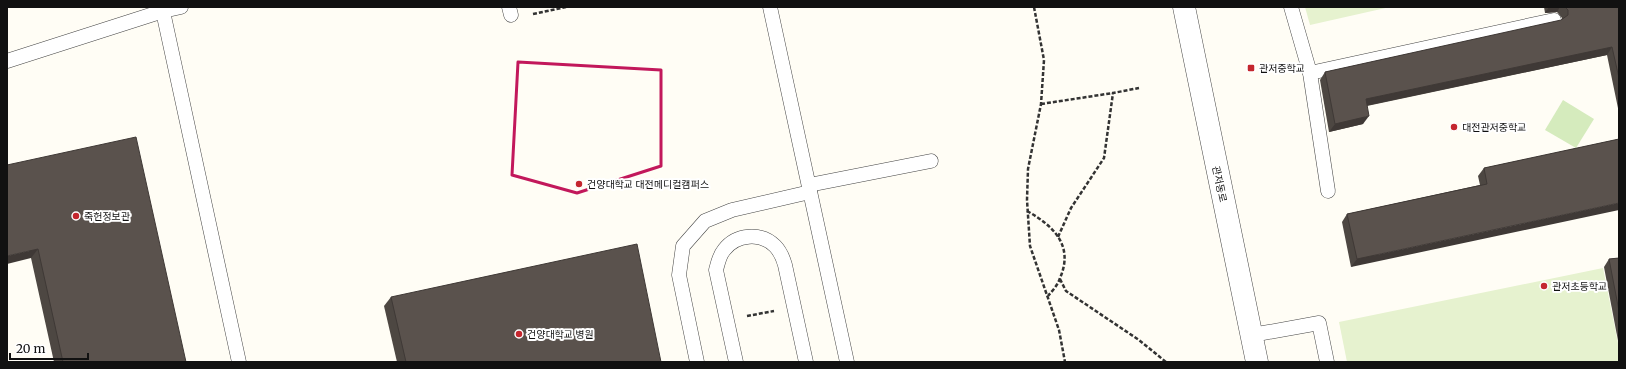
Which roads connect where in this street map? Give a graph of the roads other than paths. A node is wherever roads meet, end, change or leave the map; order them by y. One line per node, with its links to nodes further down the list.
1 (181, 7): 5 (lane)
2 (770, 7): 10 (lane)
3 (1184, 7): 12 (street, 관저동로)
4 (1291, 7): 8 (lane)
5 (163, 9): 7 (lane); 13 (lane)
6 (1554, 20): 8 (lane)
7 (7, 61)
8 (1310, 73): 11 (lane)
9 (931, 161): 10 (lane)
10 (809, 189): 14 (lane); 17 (lane)
11 (1328, 192)
12 (1252, 335): 18 (street, 관저동로); 19 (lane)
13 (238, 362)
14 (697, 362)
15 (736, 362): 16 (lane)
16 (806, 362)
17 (847, 362)
18 (1257, 362)
19 (1327, 362)

